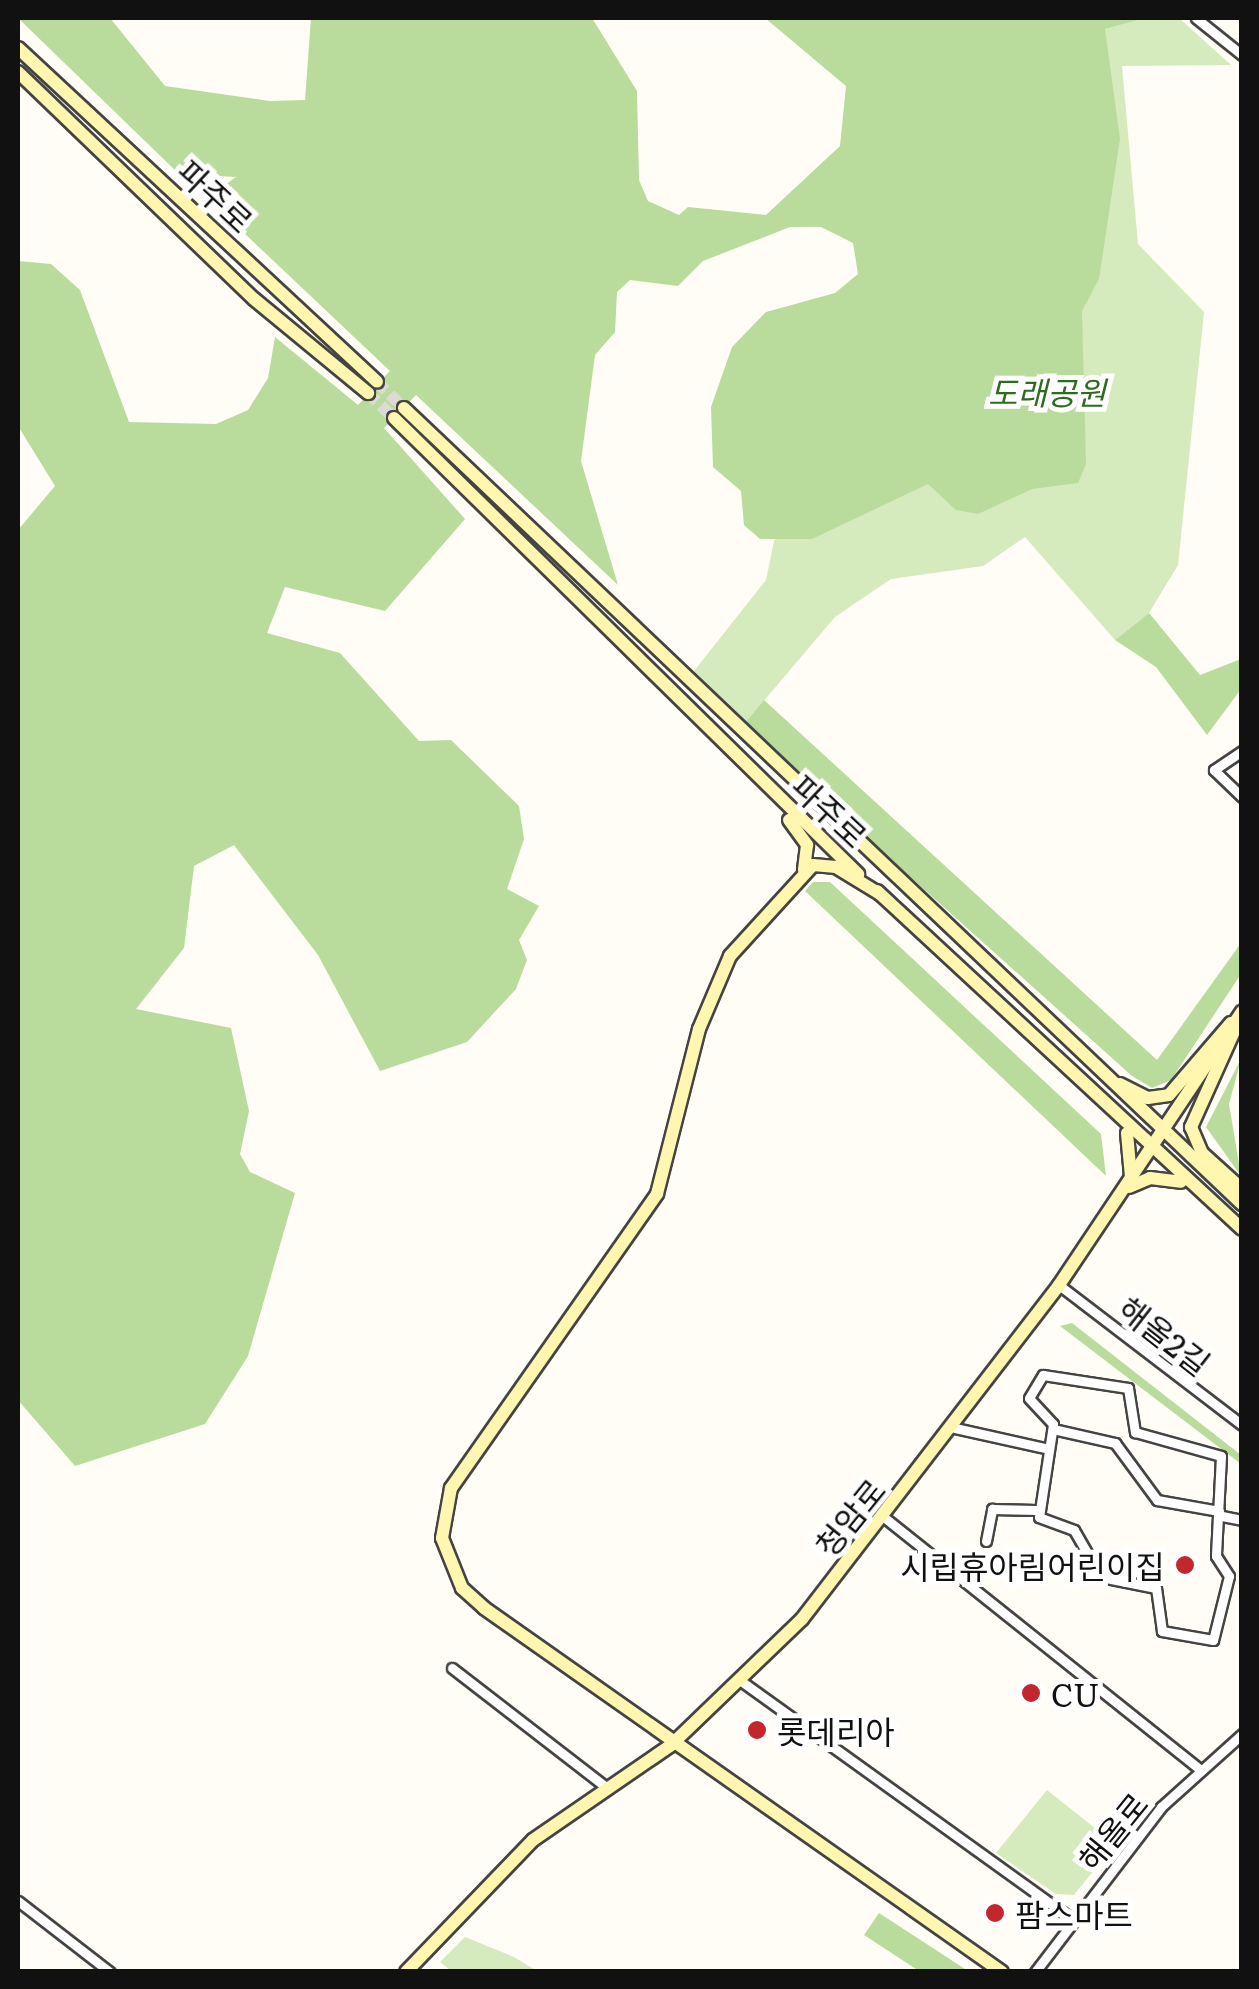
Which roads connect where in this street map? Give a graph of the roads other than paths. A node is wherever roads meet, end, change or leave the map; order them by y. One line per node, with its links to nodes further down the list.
1 (1196, 18): 3 (street)
2 (18, 48): 4 (main road, 파주로)
3 (1242, 54)
4 (18, 72)
5 (1242, 751): 7 (street)
6 (752, 774): 8 (main road); 9 (main road, 파주로); 10 (main road, 파주로)
7 (1242, 797)
8 (804, 870): 9 (main road); 35 (main road)
9 (880, 894): 12 (main road, 파주로)
10 (1017, 996): 11 (main road); 13 (main road, 파주로)
11 (1240, 1016): 13 (main road, 청암로); 16 (main road)
12 (1115, 1117): 14 (main road, 파주로); 15 (main road)
13 (1162, 1136): 14 (main road, 청암로); 18 (main road, 파주로)
14 (1151, 1152): 15 (main road, 청암로); 17 (main road, 파주로)
15 (1127, 1188): 17 (main road); 20 (main road, 청암로)
16 (1242, 1189)
17 (1196, 1190): 19 (main road, 파주로)
18 (1242, 1204)
19 (1242, 1229)
20 (1059, 1284): 21 (street, 해올2길); 22 (main road, 청암로)
21 (1242, 1425)
22 (954, 1428): 26 (street); 29 (main road, 청암로)
23 (1054, 1429): 24 (street); 25 (street); 26 (street)
24 (1135, 1432): 25 (street); 28 (street)
25 (1119, 1447): 28 (street)
26 (1049, 1448): 27 (street)
27 (1036, 1510): 28 (street); 31 (street)
28 (1221, 1513): 30 (street)
29 (885, 1518): 33 (main road, 청암로); 36 (street)
30 (1242, 1520)
31 (986, 1541)
32 (452, 1668): 37 (street)
33 (742, 1681): 35 (main road, 청암로); 39 (street)
34 (1242, 1734): 36 (street, 해올로)
35 (670, 1746): 37 (main road, 청암로); 42 (main road)
36 (1201, 1770): 39 (street, 해올로)
37 (607, 1788): 41 (main road, 청암로)
38 (18, 1901): 40 (street)
39 (1073, 1920): 43 (street, 해올로)
40 (110, 1972)
41 (406, 1972)
42 (1002, 1972)
43 (1035, 1972)

